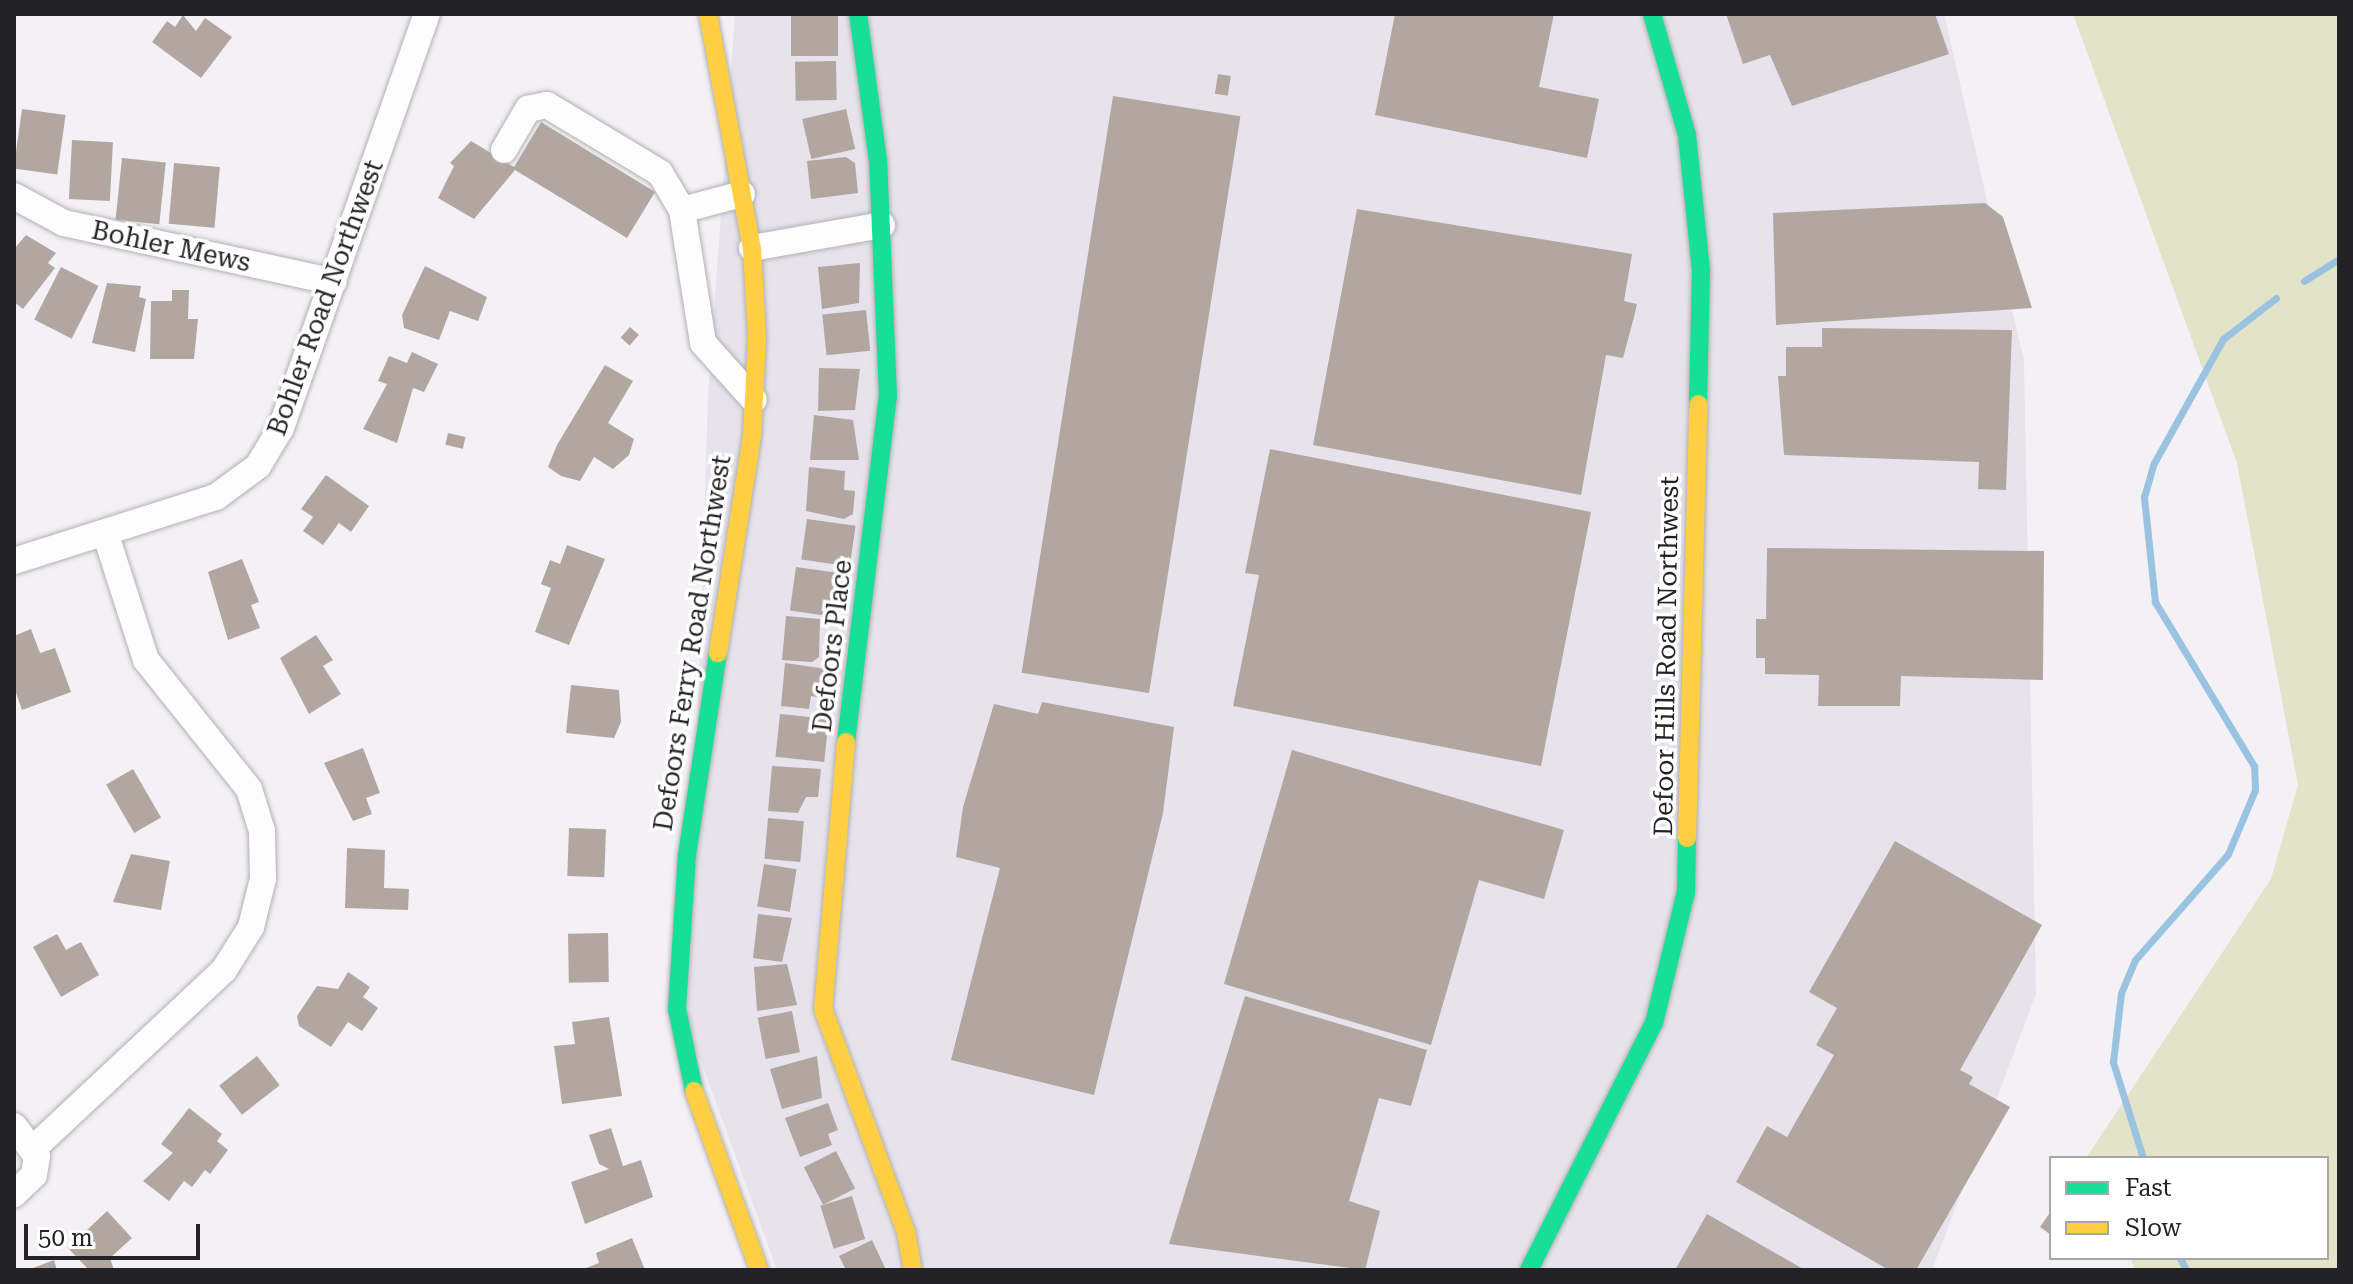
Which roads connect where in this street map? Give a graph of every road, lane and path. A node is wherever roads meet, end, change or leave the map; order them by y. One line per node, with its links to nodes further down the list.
1 (427, 14): 11 (street, Bohler Road Northwest)
2 (708, 14): 6 (street, Defoors Ferry Road Northwest)
3 (858, 14): 9 (street, Defoors Place)
4 (1652, 14): 20 (street, Defoor Hills Road Northwest)
5 (504, 150): 8 (street)
6 (742, 194): 8 (street); 10 (street, Defoors Ferry Road Northwest)
7 (14, 196): 11 (street, Bohler Mews)
8 (682, 210): 12 (street)
9 (882, 225): 10 (street); 19 (street, Defoors Place)
10 (752, 248): 12 (street, Defoors Ferry Road Northwest)
11 (334, 282): 13 (street, Bohler Road Northwest)
12 (754, 400): 18 (street, Defoors Ferry Road Northwest)
13 (105, 532): 14 (street, Bohler Road Northwest); 16 (street)
14 (14, 561)
15 (14, 1126): 16 (street)
16 (35, 1147): 17 (street)
17 (14, 1194)
18 (759, 1270)
19 (913, 1270)
20 (1529, 1270)

